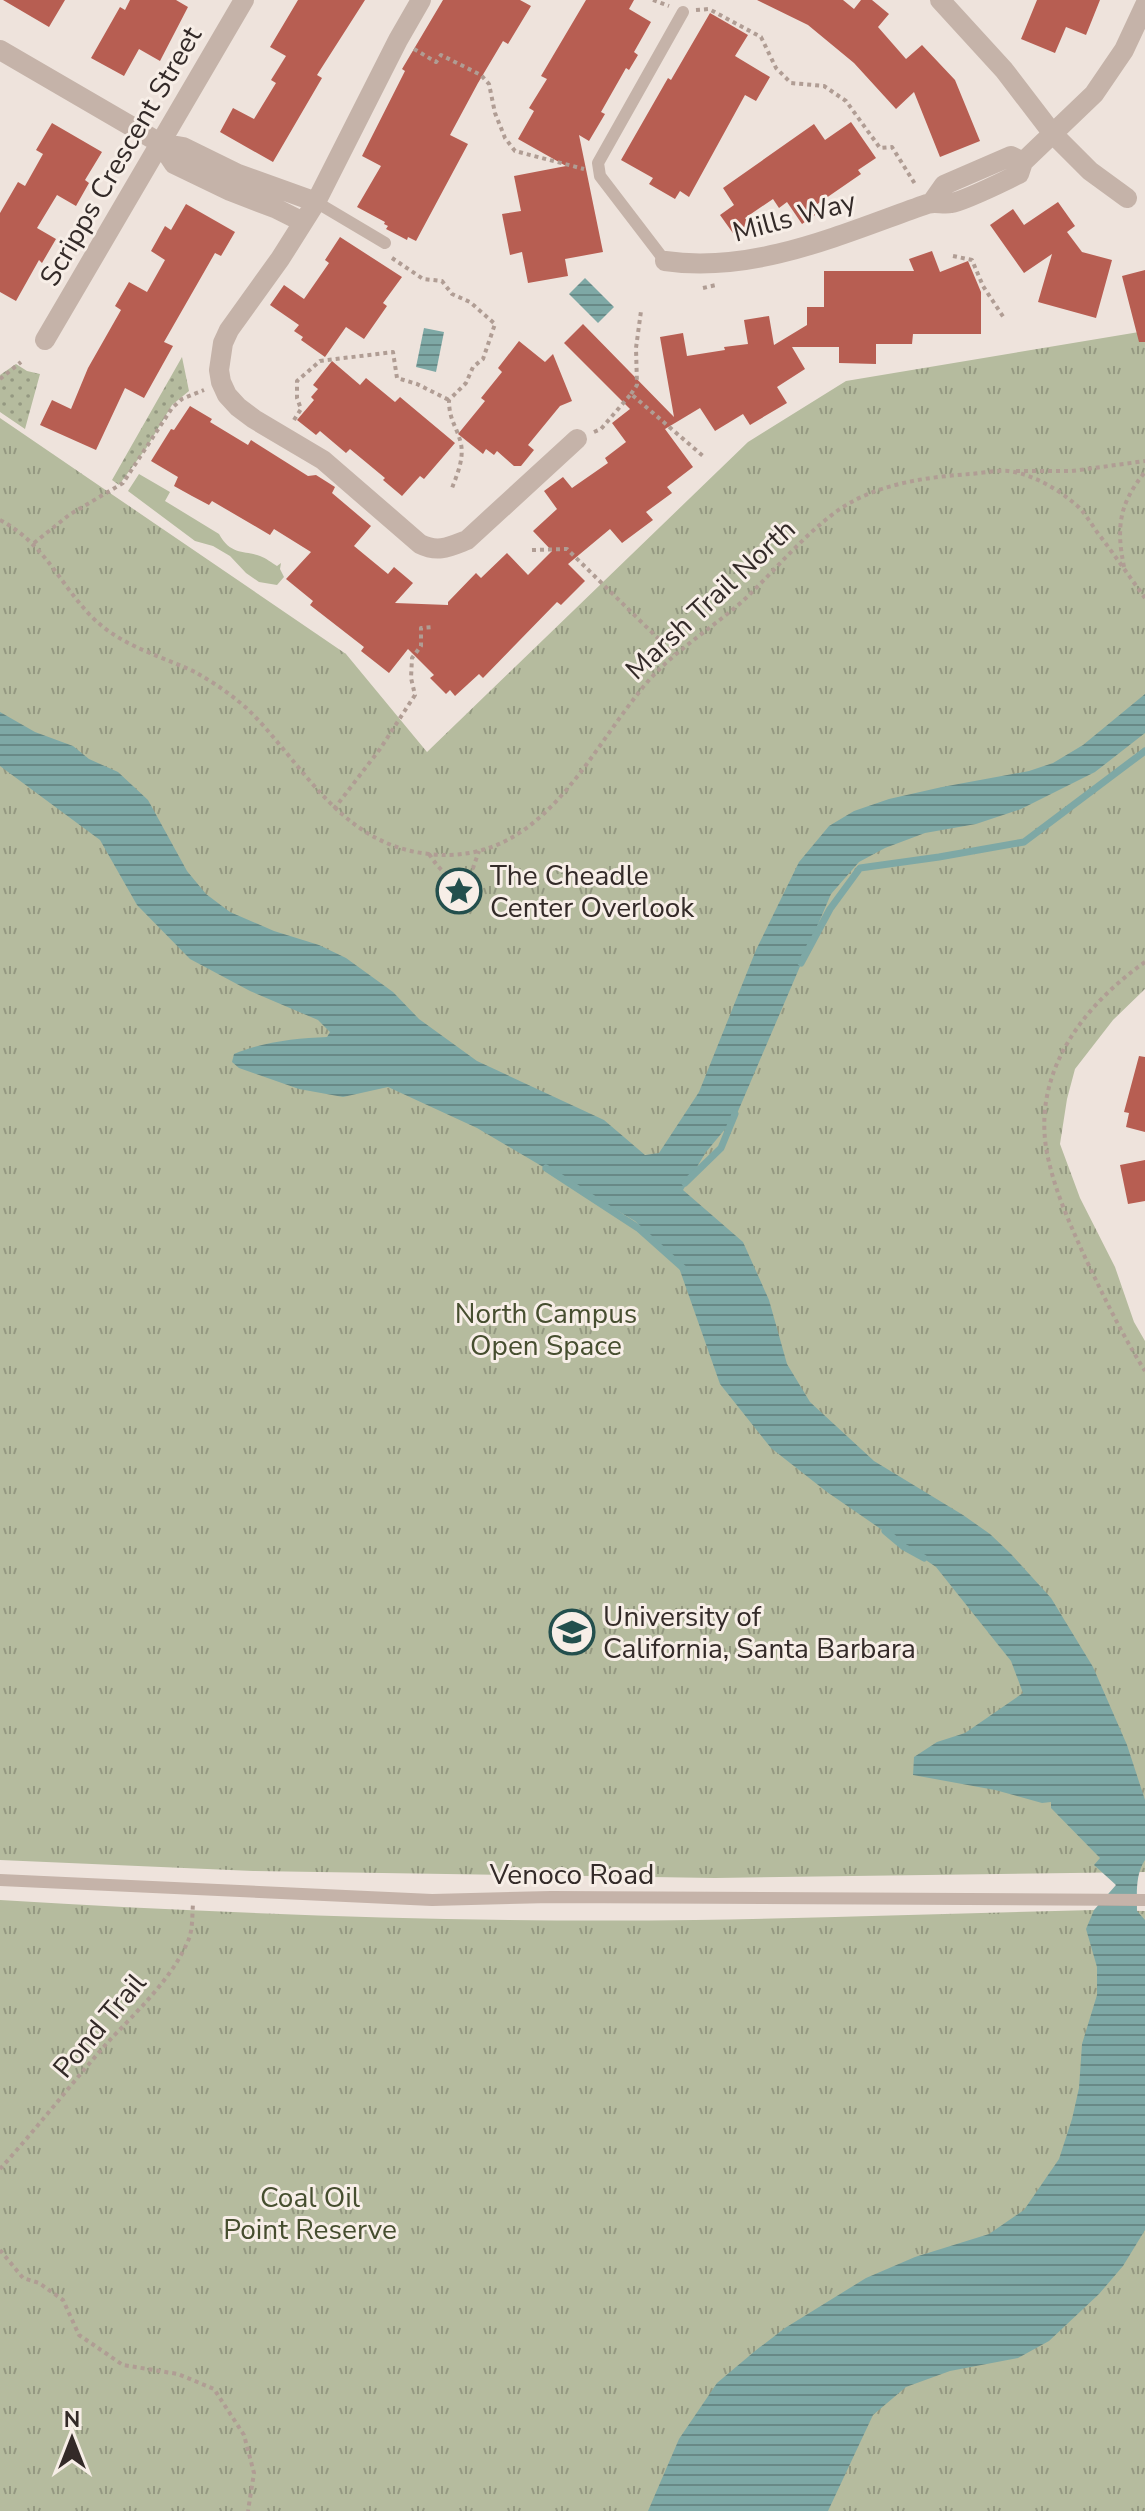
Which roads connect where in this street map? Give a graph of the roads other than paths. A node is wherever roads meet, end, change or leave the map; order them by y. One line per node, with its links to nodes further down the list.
1 (244, 0): 8 (street, Scripps Crescent Street)
2 (421, 0): 10 (street)
3 (940, 0): 7 (street)
4 (1145, 5): 7 (street, Mills Way)
5 (683, 12): 13 (lane)
6 (0, 50): 8 (street)
7 (1053, 134): 9 (street); 13 (street, Mills Way)
8 (160, 143): 10 (street); 11 (street); 14 (street, Scripps Crescent Street)
9 (1127, 198)
10 (316, 202): 11 (street); 12 (lane)
11 (303, 222): 15 (street)
12 (385, 243)
13 (665, 261)
14 (45, 340)
15 (577, 439)
16 (0, 1880): 17 (lane, Venoco Road)
17 (1145, 1900)

